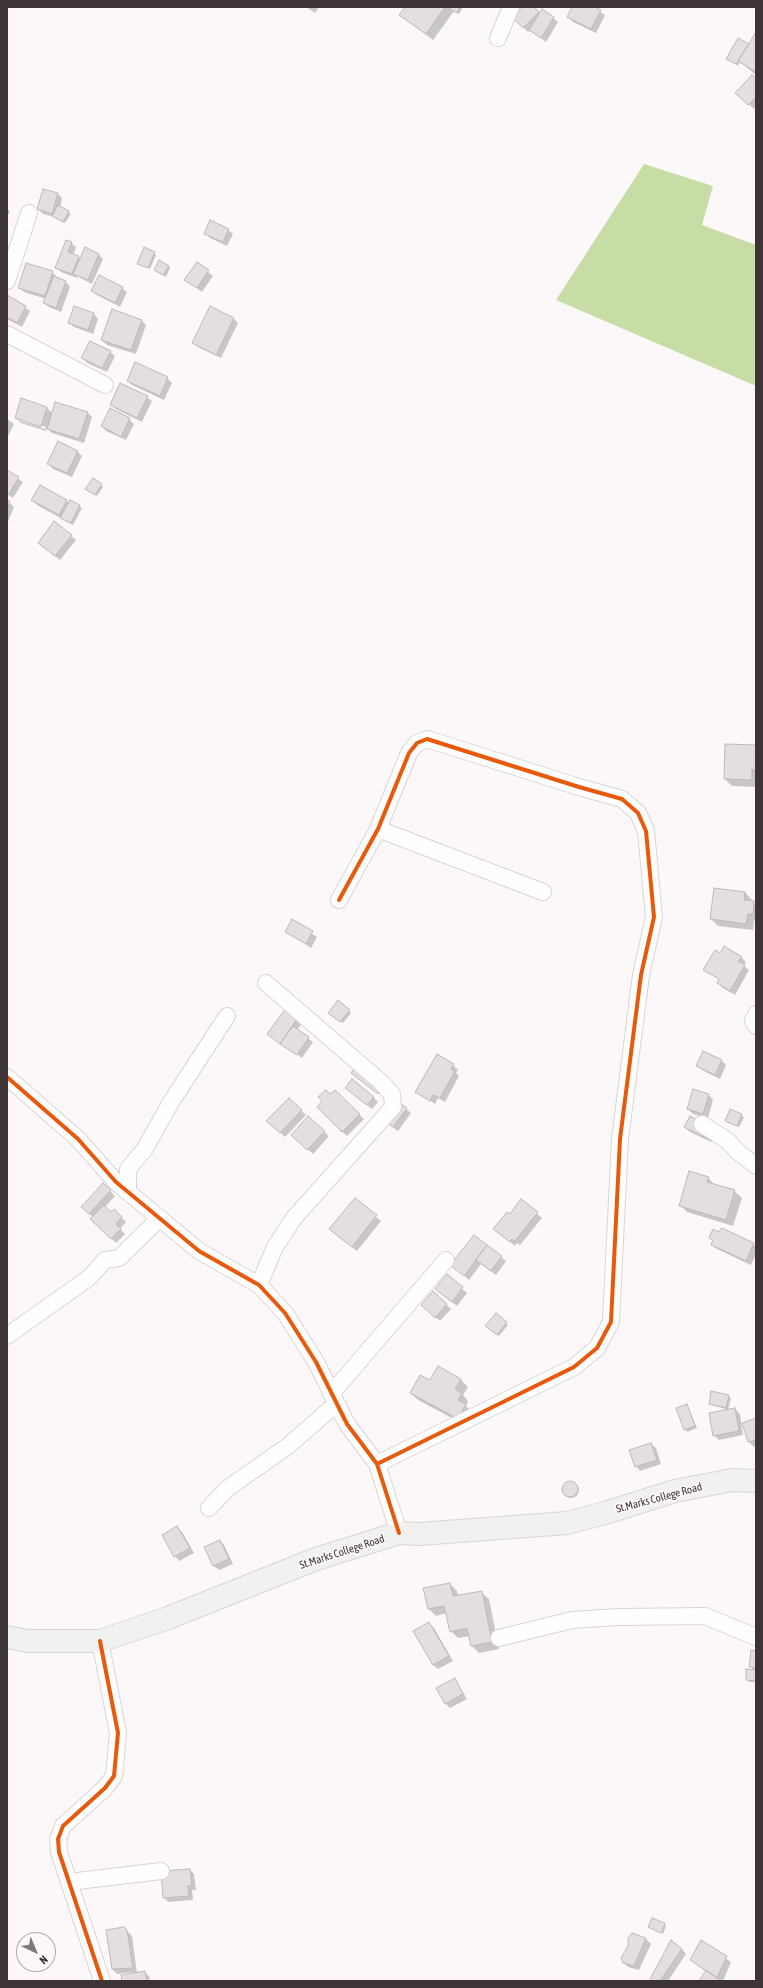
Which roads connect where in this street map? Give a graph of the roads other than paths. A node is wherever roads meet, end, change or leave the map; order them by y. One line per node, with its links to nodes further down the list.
1 (511, 7): 2 (street)
2 (498, 38)
3 (29, 213): 4 (street)
4 (7, 281)
5 (8, 337): 6 (street)
6 (105, 385)
7 (378, 829): 8 (street); 9 (street); 23 (street)
8 (543, 892)
9 (339, 900)
10 (266, 983): 20 (street)
11 (756, 1014): 13 (street)
12 (227, 1016): 17 (street)
13 (756, 1026)
14 (7, 1077): 17 (street)
15 (702, 1124): 16 (street)
16 (756, 1166)
17 (128, 1192): 18 (street)
18 (160, 1218): 20 (street); 21 (street)
19 (446, 1260): 22 (street)
20 (259, 1284): 22 (street)
21 (7, 1336)
22 (334, 1399): 23 (street); 25 (street)
23 (377, 1464): 26 (street)
24 (756, 1481): 26 (main road, St.Marks College Road)
25 (209, 1508)
26 (399, 1533): 30 (main road, St.Marks College Road)
27 (7, 1636): 30 (main road, St.Marks College Road)
28 (756, 1637): 29 (street)
29 (499, 1638)
30 (100, 1641): 32 (street)
31 (161, 1871): 32 (street)
32 (69, 1882): 33 (street)
33 (102, 1981)

